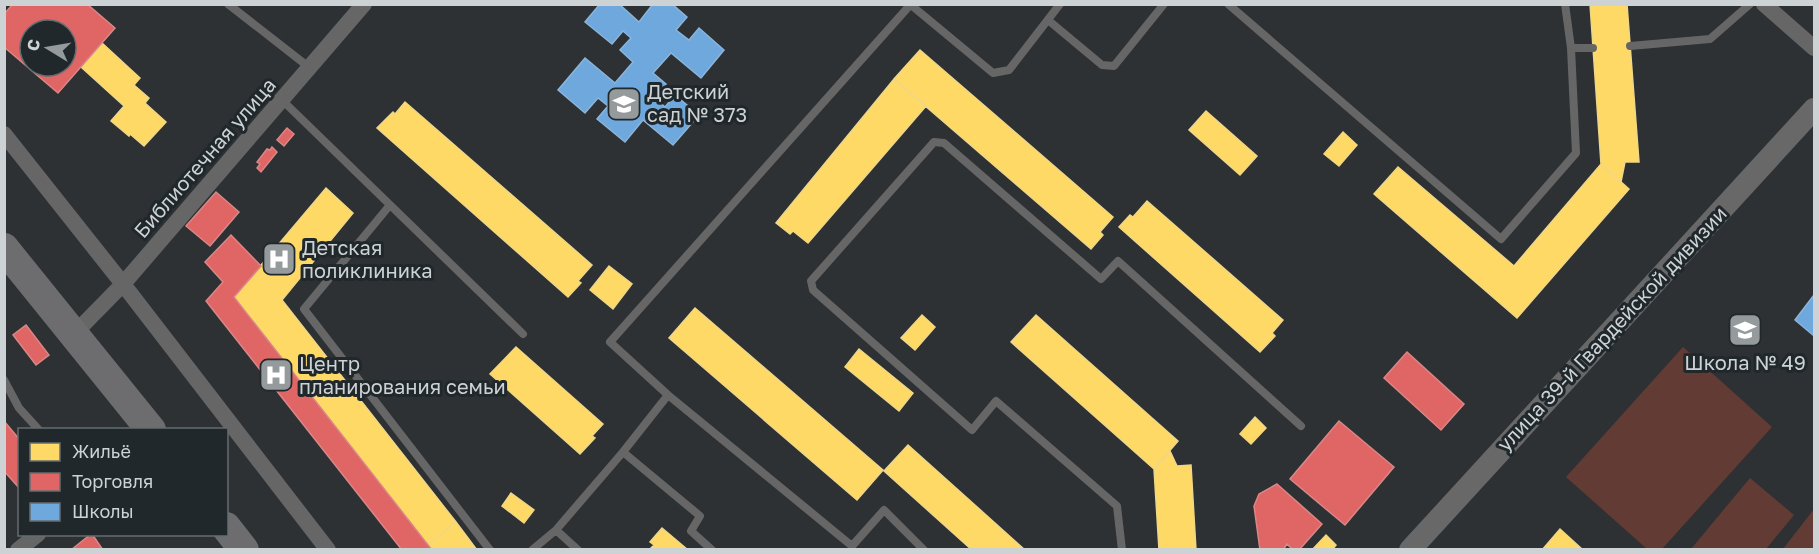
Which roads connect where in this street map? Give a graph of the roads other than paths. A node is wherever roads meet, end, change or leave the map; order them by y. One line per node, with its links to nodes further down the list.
1 (228, 4): 15 (lane)
2 (364, 4): 15 (street, Библиотечная улица)
3 (1060, 4): 10 (lane)
4 (1164, 4): 10 (lane)
5 (1228, 4): 12 (lane)
6 (1565, 4): 12 (lane)
7 (1750, 4): 11 (lane)
8 (1764, 4): 14 (street)
9 (911, 5): 10 (lane); 25 (lane)
10 (1048, 20)
11 (1630, 46)
12 (1571, 48): 13 (lane)
13 (1593, 48)
14 (1815, 48)
15 (310, 69): 16 (street, Библиотечная улица)
16 (283, 101): 19 (lane); 21 (street, Библиотечная улица)
17 (1815, 109): 42 (main road, улица 39-й Гвардейской дивизии)
18 (4, 134): 21 (street)
19 (390, 205): 22 (lane); 36 (lane)
20 (4, 248): 23 (highway)
21 (123, 284): 23 (street, Библиотечная улица); 35 (street)
22 (523, 334)
23 (73, 335): 28 (highway)
24 (4, 380): 27 (lane)
25 (668, 395): 29 (lane); 40 (lane)
26 (1301, 426): 41 (lane)
27 (38, 428)
28 (150, 428)
29 (623, 452): 31 (lane); 39 (lane)
30 (228, 529): 34 (highway)
31 (556, 530): 37 (lane); 38 (lane)
32 (35, 536): 33 (street)
33 (19, 549)
34 (244, 549)
35 (328, 549)
36 (490, 549)
37 (532, 549)
38 (578, 549)
39 (712, 549)
40 (924, 549)
41 (1122, 549)
42 (1410, 549)

